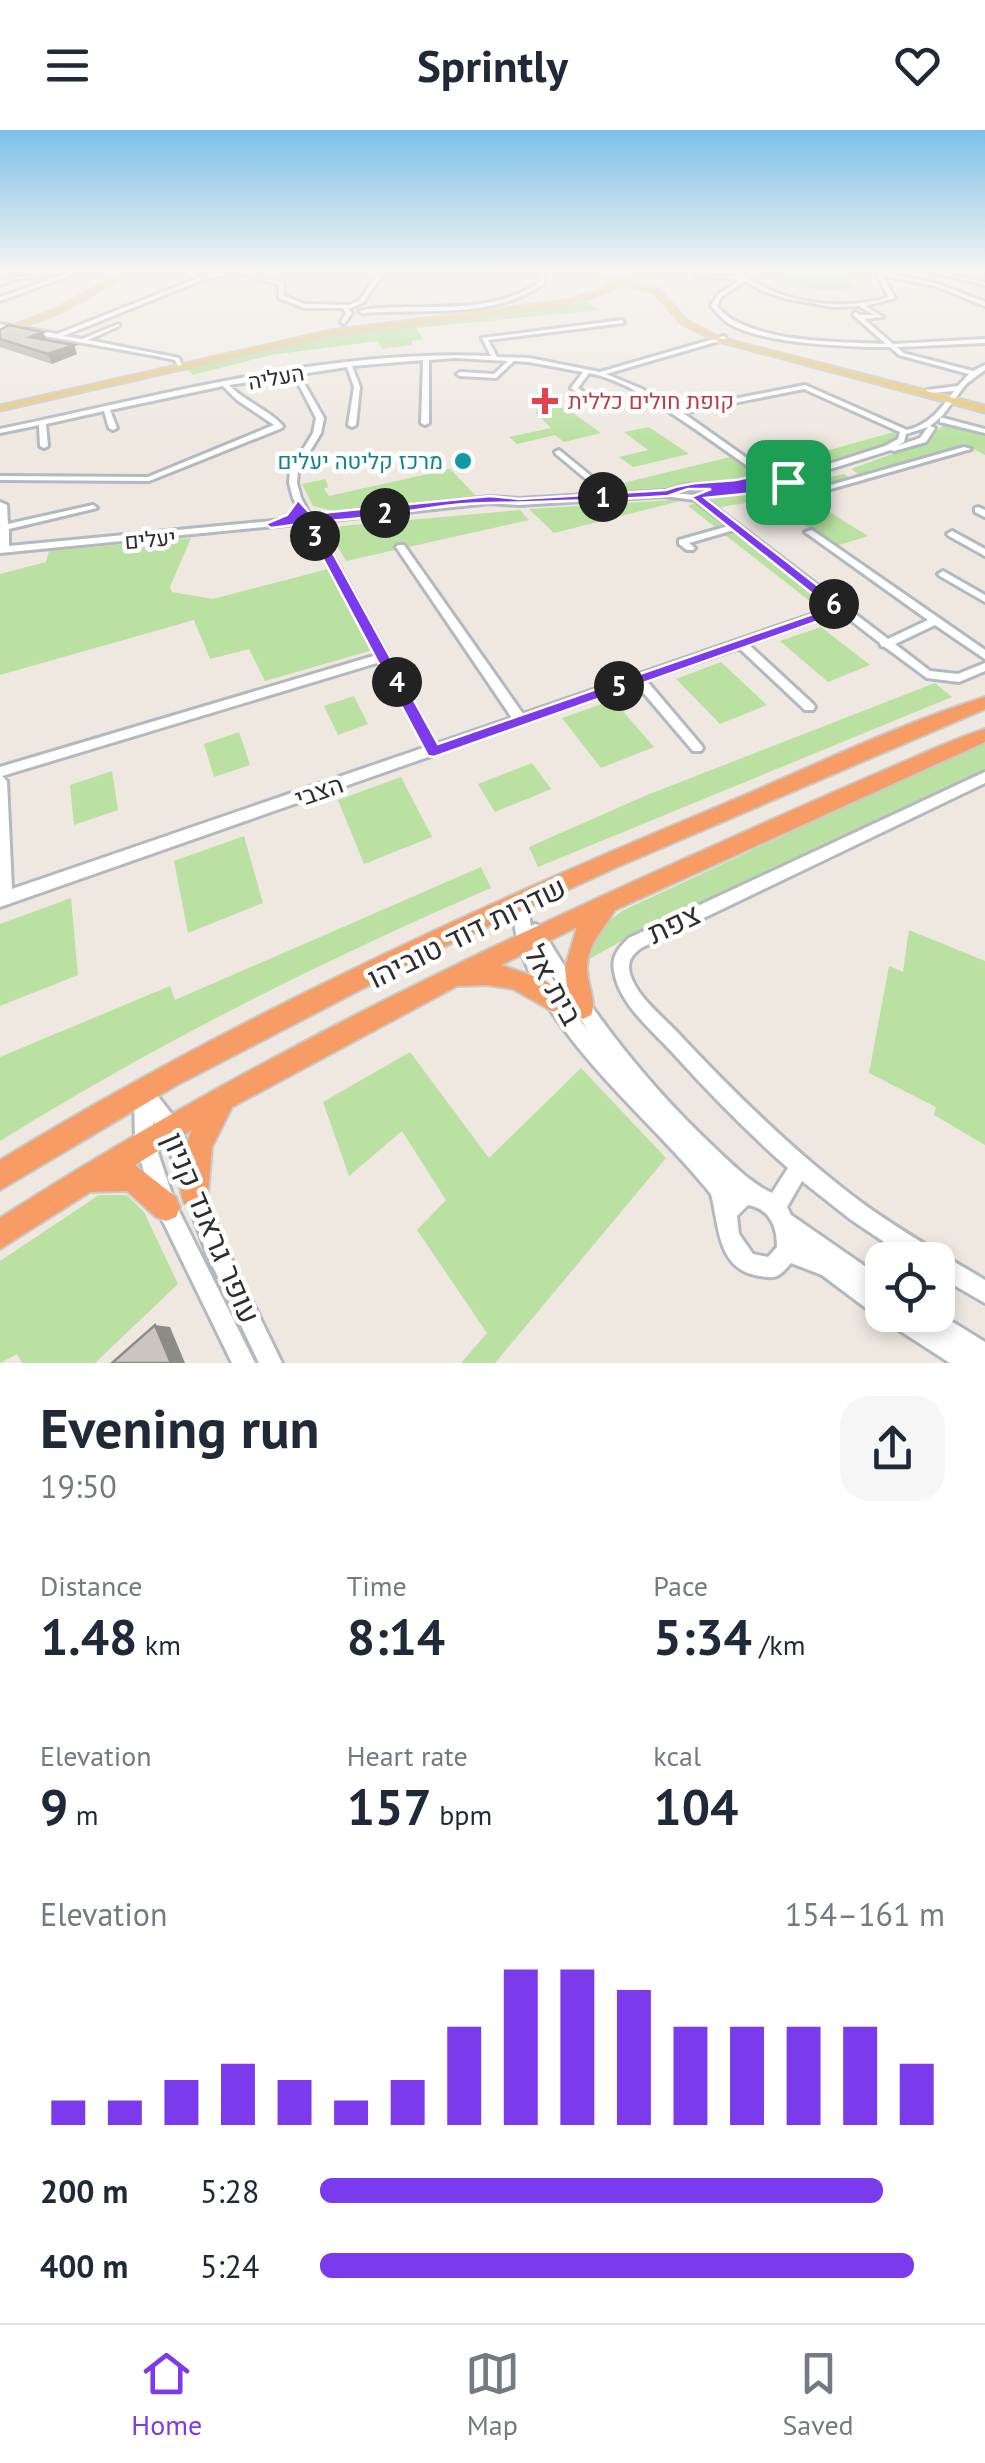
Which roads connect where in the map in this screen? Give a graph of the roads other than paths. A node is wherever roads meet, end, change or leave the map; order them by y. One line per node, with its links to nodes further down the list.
1 (80, 327): 11 (street)
2 (114, 327): 13 (street)
3 (317, 327): 19 (main road)
4 (331, 327): 19 (main road)
5 (583, 327): 17 (street)
6 (693, 327): 12 (main road)
7 (698, 327): 12 (main road)
8 (738, 327): 15 (street)
9 (868, 327): 15 (street)
10 (4, 328): 11 (street)
11 (59, 335): 13 (street)
12 (714, 338): 24 (street); 28 (main road)
13 (84, 339): 19 (street)
14 (985, 341): 15 (street)
15 (886, 344): 22 (street)
16 (426, 358): 17 (street, העליה); 20 (street, העליה); 37 (street)
17 (494, 358): 18 (street, העליה)
18 (513, 360): 21 (street, העליה); 23 (street)
19 (177, 363): 31 (main road)
20 (349, 365): 26 (street, העליה); 38 (street)
21 (587, 370): 24 (street, העליה); 29 (street)
22 (980, 371): 27 (street); 30 (street)
23 (460, 374)
24 (602, 374): 34 (street, העליה)
25 (302, 385): 55 (street)
26 (226, 386): 33 (street, העליה); 48 (street)
27 (961, 388): 28 (street); 30 (street)
28 (923, 392): 30 (main road)
29 (588, 398)
30 (956, 402): 32 (main road); 35 (street); 42 (street)
31 (0, 405)
32 (985, 407)
33 (107, 410): 36 (street, העליה); 39 (street)
34 (675, 413): 42 (street); 50 (street, העליה)
35 (943, 420): 40 (street); 42 (street)
36 (42, 423): 41 (street, העליה); 43 (street)
37 (425, 423)
38 (352, 426)
39 (113, 428)
40 (985, 431)
41 (0, 432)
42 (911, 436): 46 (street); 47 (street)
43 (44, 446)
44 (966, 448): 49 (street)
45 (559, 452): 54 (street)
46 (842, 468): 49 (street); 51 (street)
47 (779, 476): 50 (street); 51 (street)
48 (0, 478)
49 (859, 479): 57 (street)
50 (766, 481): 51 (street); 53 (street)
51 (788, 483)
52 (680, 493): 53 (street); 54 (street); 56 (street)
53 (699, 493): 62 (street)
54 (612, 496): 56 (street)
55 (298, 503): 60 (street); 61 (street)
56 (499, 504): 61 (street, יעלים)
57 (768, 504)
58 (0, 505): 63 (street)
59 (93, 508): 63 (street, יעלים)
60 (271, 524): 61 (street, יעלים); 68 (street, יעלים)
61 (311, 525): 68 (street, יעלים); 77 (street)
62 (734, 526): 67 (street); 72 (street)
63 (6, 527): 68 (street)
64 (809, 532): 73 (street)
65 (952, 534): 69 (street)
66 (401, 547): 82 (street)
67 (690, 548)
68 (2, 551)
69 (985, 553)
70 (943, 574): 71 (street)
71 (985, 599)
72 (840, 609): 74 (street, הצבי); 75 (street)
73 (936, 621): 75 (street); 76 (street)
74 (740, 644): 79 (street, הצבי); 81 (street)
75 (886, 644): 78 (street)
76 (985, 655)
77 (384, 657): 85 (street); 86 (street)
78 (985, 667)
79 (638, 680): 82 (street, הצבי); 84 (street)
80 (985, 703): 92 (highway, שדרות דוד טוביהו)
81 (809, 708)
82 (520, 720): 85 (street, הצבי)
83 (985, 735): 90 (highway, שדרות דוד טוביהו)
84 (697, 748)
85 (434, 751): 91 (street, הצבי)
86 (0, 772)
87 (985, 776): 100 (street, צפת)
88 (0, 781): 89 (street)
89 (1, 815): 91 (street)
90 (615, 898): 93 (highway, שדרות דוד טוביהו); 95 (highway)
91 (3, 899)
92 (520, 900): 93 (street, בית אל); 96 (highway, שדרות דוד טוביהו)
93 (531, 937): 94 (highway, שדרות דוד טוביהו); 95 (street, בית אל)
94 (444, 978): 95 (highway); 97 (highway, שדרות דוד טוביהו)
95 (571, 1005): 105 (street, בית אל); 106 (street, בית אל)
96 (143, 1091): 98 (street, עופר גראנד קניון); 99 (street, עופר גראנד קניון); 101 (highway, שדרות דוד טוביהו)
97 (227, 1096): 98 (highway, שדרות דוד טוביהו); 103 (highway)
98 (171, 1129): 99 (highway, שדרות דוד טוביהו); 103 (street, עופר גראנד קניון)
99 (146, 1144): 102 (highway, שדרות דוד טוביהו); 104 (street, עופר גראנד קניון)
100 (799, 1168): 105 (street); 108 (street, צפת)
101 (0, 1176)
102 (79, 1184): 104 (highway); 107 (highway, שדרות דוד טוביהו)
103 (194, 1193): 118 (street, עופר גראנד קניון)
104 (166, 1207): 117 (street, עופר גראנד קניון)
105 (772, 1208): 106 (street); 109 (street); 111 (street, בית אל)
106 (726, 1216): 109 (street)
107 (0, 1234)
108 (903, 1242)
109 (787, 1250): 113 (street)
110 (955, 1274): 112 (street)
111 (865, 1277)
112 (985, 1292)
113 (865, 1294)
114 (922, 1332): 119 (street)
115 (948, 1332): 116 (street)
116 (985, 1355)
117 (244, 1363)
118 (271, 1363)
119 (970, 1363)

